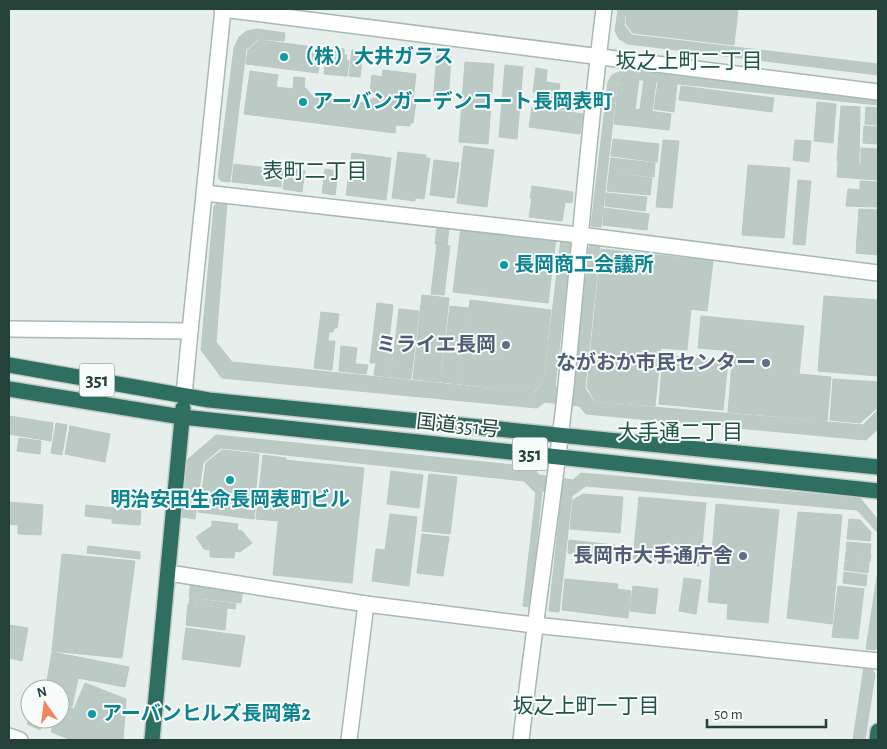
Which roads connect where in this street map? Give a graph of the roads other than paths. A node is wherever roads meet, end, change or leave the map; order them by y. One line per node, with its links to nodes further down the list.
1 (223, 9): 3 (street); 5 (street)
2 (604, 9): 3 (street)
3 (598, 57): 4 (street); 6 (street)
4 (878, 92)
5 (205, 193): 6 (street); 9 (street)
6 (581, 236): 7 (street); 14 (street)
7 (878, 273)
8 (9, 329): 9 (street)
9 (190, 331): 12 (street)
10 (9, 365): 12 (highway, 国道351号 / 351)
11 (9, 388): 13 (highway, 国道351号 / 351)
12 (184, 395): 13 (highway); 14 (highway, 国道351号 / 351)
13 (182, 417): 15 (highway, 国道351号 / 351); 18 (highway)
14 (559, 434): 15 (street); 16 (highway, 国道351号 / 351)
15 (557, 457): 17 (highway, 国道351号 / 351); 20 (street)
16 (878, 467)
17 (878, 491)
18 (169, 573): 19 (street); 25 (highway)
19 (366, 604): 20 (street); 26 (street)
20 (534, 625): 21 (street); 27 (street)
21 (878, 661)
22 (878, 731): 28 (highway)
23 (9, 736): 24 (street)
24 (20, 740)
25 (152, 740)
26 (349, 740)
27 (521, 740)
28 (877, 740)

